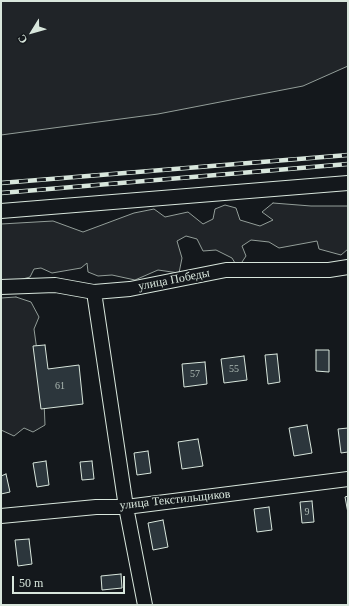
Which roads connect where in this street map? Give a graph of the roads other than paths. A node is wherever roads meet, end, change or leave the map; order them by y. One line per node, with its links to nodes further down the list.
1 (348, 183): 2 (street)
2 (1, 211)
3 (348, 267): 5 (street, улица Победы)
4 (1, 288): 5 (street, улица Победы)
5 (94, 292): 7 (street)
6 (348, 479): 7 (street, улица Текстильщиков)
7 (126, 507): 8 (street, улица Текстильщиков); 9 (street)
8 (1, 516)
9 (145, 605)

